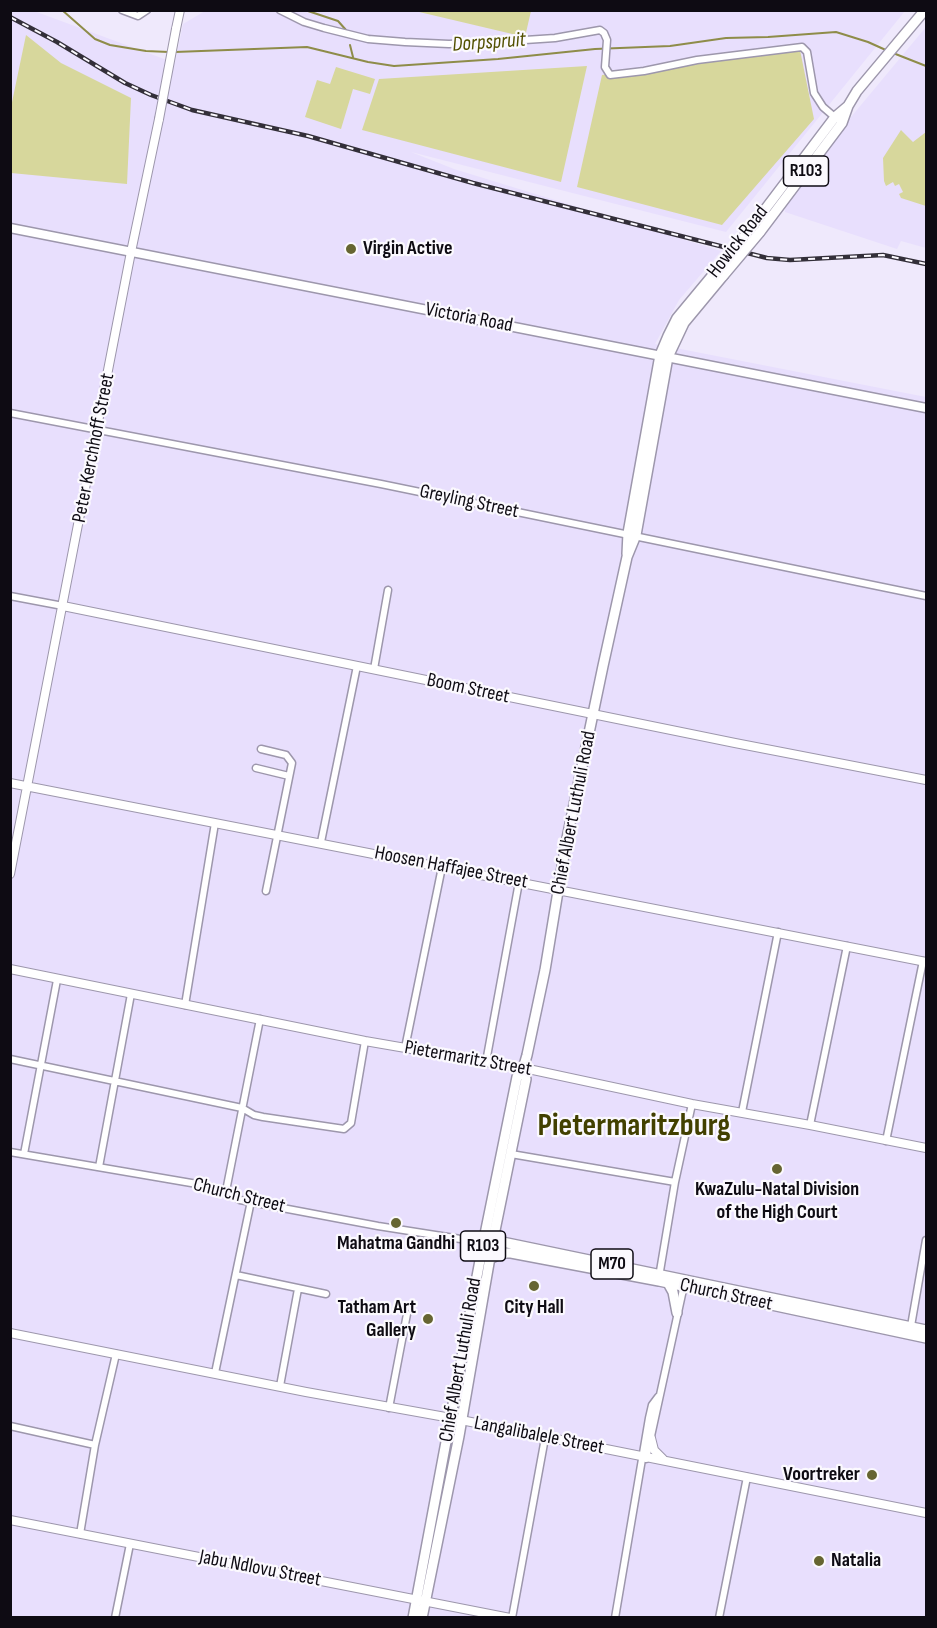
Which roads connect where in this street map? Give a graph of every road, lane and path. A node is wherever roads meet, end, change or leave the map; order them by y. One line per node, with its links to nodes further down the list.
1 (122, 10): 2 (street)
2 (147, 10)
3 (280, 10): 6 (street)
4 (177, 11): 8 (street, Peter Kerchhoff Street, bridge)
5 (924, 13): 6 (main road, Howick Road / R103)
6 (838, 120): 9 (main road, Howick Road / R103, bridge); 9 (main road, Howick Road / R103, bridge)
7 (10, 228): 8 (main road, Victoria Road)
8 (131, 252): 10 (main road, Victoria Road); 13 (street, Peter Kerchhoff Street)
9 (719, 273): 10 (main road, Howick Road / R103)
10 (664, 356): 11 (main road, Victoria Road); 14 (main road, Chief Albert Luthuli Road / R103)
11 (927, 408)
12 (10, 413): 13 (street, Greyling Street)
13 (97, 431): 14 (street, Greyling Street); 18 (street, Peter Kerchhoff Street)
14 (632, 534): 16 (street, Greyling Street); 21 (main road, Chief Albert Luthuli Road / R103)
15 (388, 590): 20 (street)
16 (927, 596)
17 (10, 597): 18 (street, Boom Street)
18 (63, 606): 19 (street, Boom Street); 27 (street, Peter Kerchhoff Street)
19 (357, 666): 20 (street, Boom Street); 30 (street)
20 (374, 669): 21 (street, Boom Street)
21 (593, 714): 25 (street, Boom Street); 34 (main road, Chief Albert Luthuli Road / R103)
22 (261, 749): 24 (street)
23 (256, 768): 24 (street)
24 (289, 776): 29 (street)
25 (927, 780)
26 (10, 783): 27 (street, Hoosen Haffajee Street)
27 (28, 786): 28 (street, Hoosen Haffajee Street); 32 (street, Peter Kerchhoff Street)
28 (215, 823): 29 (street, Hoosen Haffajee Street); 42 (street)
29 (277, 834): 30 (street, Hoosen Haffajee Street); 35 (street)
30 (321, 842): 31 (street, Hoosen Haffajee Street)
31 (442, 867): 33 (street, Hoosen Haffajee Street); 45 (street)
32 (10, 874)
33 (519, 882): 34 (street, Hoosen Haffajee Street); 47 (street)
34 (558, 889): 36 (street, Hoosen Haffajee Street); 49 (main road, Chief Albert Luthuli Road / R103)
35 (266, 891)
36 (778, 932): 37 (street, Hoosen Haffajee Street); 53 (street)
37 (847, 946): 38 (street, Hoosen Haffajee Street); 54 (street)
38 (925, 961): 55 (street)
39 (10, 969): 40 (street, Pietermaritz Street)
40 (57, 980): 41 (street, Pietermaritz Street); 48 (street)
41 (130, 994): 42 (street, Pietermaritz Street); 50 (street)
42 (185, 1005): 43 (street, Pietermaritz Street)
43 (260, 1018): 44 (street, Pietermaritz Street); 52 (street)
44 (365, 1041): 45 (street, Pietermaritz Street); 52 (street)
45 (405, 1048): 47 (street, Pietermaritz Street)
46 (10, 1059): 48 (street)
47 (486, 1062): 49 (street, Pietermaritz Street)
48 (41, 1065): 50 (street); 58 (street)
49 (524, 1069): 51 (street, Pietermaritz Street); 59 (main road, Chief Albert Luthuli Road / R103); 64 (main road, Chief Albert Luthuli Road / R103)
50 (114, 1079): 52 (street); 60 (street)
51 (692, 1104): 53 (street, Pietermaritz Street); 61 (street)
52 (242, 1108): 62 (street)
53 (742, 1112): 54 (street, Pietermaritz Street)
54 (810, 1125): 55 (street, Pietermaritz Street)
55 (886, 1140): 56 (street, Pietermaritz Street)
56 (927, 1148)
57 (10, 1152): 58 (street, Church Street)
58 (24, 1154): 60 (street, Church Street)
59 (511, 1154): 61 (street); 64 (main road, Chief Albert Luthuli Road / R103)
60 (99, 1167): 62 (street, Church Street)
61 (675, 1182): 70 (street)
62 (226, 1191): 63 (street, Church Street)
63 (251, 1202): 65 (street, Church Street); 69 (street)
64 (489, 1239): 65 (street, Church Street); 67 (main road, Chief Albert Luthuli Road / R103); 68 (main road, Chief Albert Luthuli Road / R103); 70 (main road, Church Street / M70)
65 (467, 1240): 67 (street, Church Street)
66 (926, 1244): 76 (street)
67 (482, 1249): 85 (main road, Chief Albert Luthuli Road / R103)
68 (490, 1259): 70 (main road, Church Street / M70); 86 (main road, Chief Albert Luthuli Road / R103)
69 (236, 1275): 72 (street); 81 (street)
70 (662, 1279): 71 (main road, Church Street / M70); 74 (main road)
71 (685, 1283): 74 (street); 76 (main road, Church Street / M70); 79 (main road, Church Street / M70)
72 (298, 1289): 73 (street); 82 (street)
73 (326, 1294)
74 (677, 1313): 83 (street)
75 (407, 1314): 84 (street)
76 (910, 1326): 77 (main road, Church Street / M70)
77 (927, 1330)
78 (10, 1333): 80 (street, Langalibalele Street)
79 (927, 1338)
80 (116, 1354): 81 (street, Langalibalele Street); 90 (street)
81 (215, 1373): 82 (street, Langalibalele Street)
82 (280, 1386): 84 (street, Langalibalele Street)
83 (658, 1397): 89 (street); 91 (street)
84 (389, 1408): 85 (street, Langalibalele Street)
85 (451, 1418): 86 (street, Langalibalele Street); 98 (main road, Chief Albert Luthuli Road / R103)
86 (462, 1421): 88 (street, Langalibalele Street); 98 (main road, Chief Albert Luthuli Road / R103)
87 (10, 1426): 90 (street)
88 (545, 1438): 91 (street, Langalibalele Street); 102 (street)
89 (651, 1438): 91 (street); 92 (street)
90 (95, 1445): 96 (street)
91 (644, 1458): 92 (street, Langalibalele Street); 103 (street)
92 (664, 1460): 93 (street, Langalibalele Street)
93 (747, 1477): 94 (street, Langalibalele Street); 104 (street)
94 (927, 1513)
95 (10, 1520): 96 (street, Jabu Ndlovu Street)
96 (80, 1534): 97 (street, Jabu Ndlovu Street)
97 (130, 1544): 98 (street, Jabu Ndlovu Street); 99 (street)
98 (421, 1601): 100 (main road, Chief Albert Luthuli Road / R103); 101 (main road, Chief Albert Luthuli Road / R103); 102 (street, Jabu Ndlovu Street)
99 (115, 1617)
100 (413, 1617)
101 (422, 1617)
102 (511, 1617)
103 (615, 1617)
104 (719, 1617)

